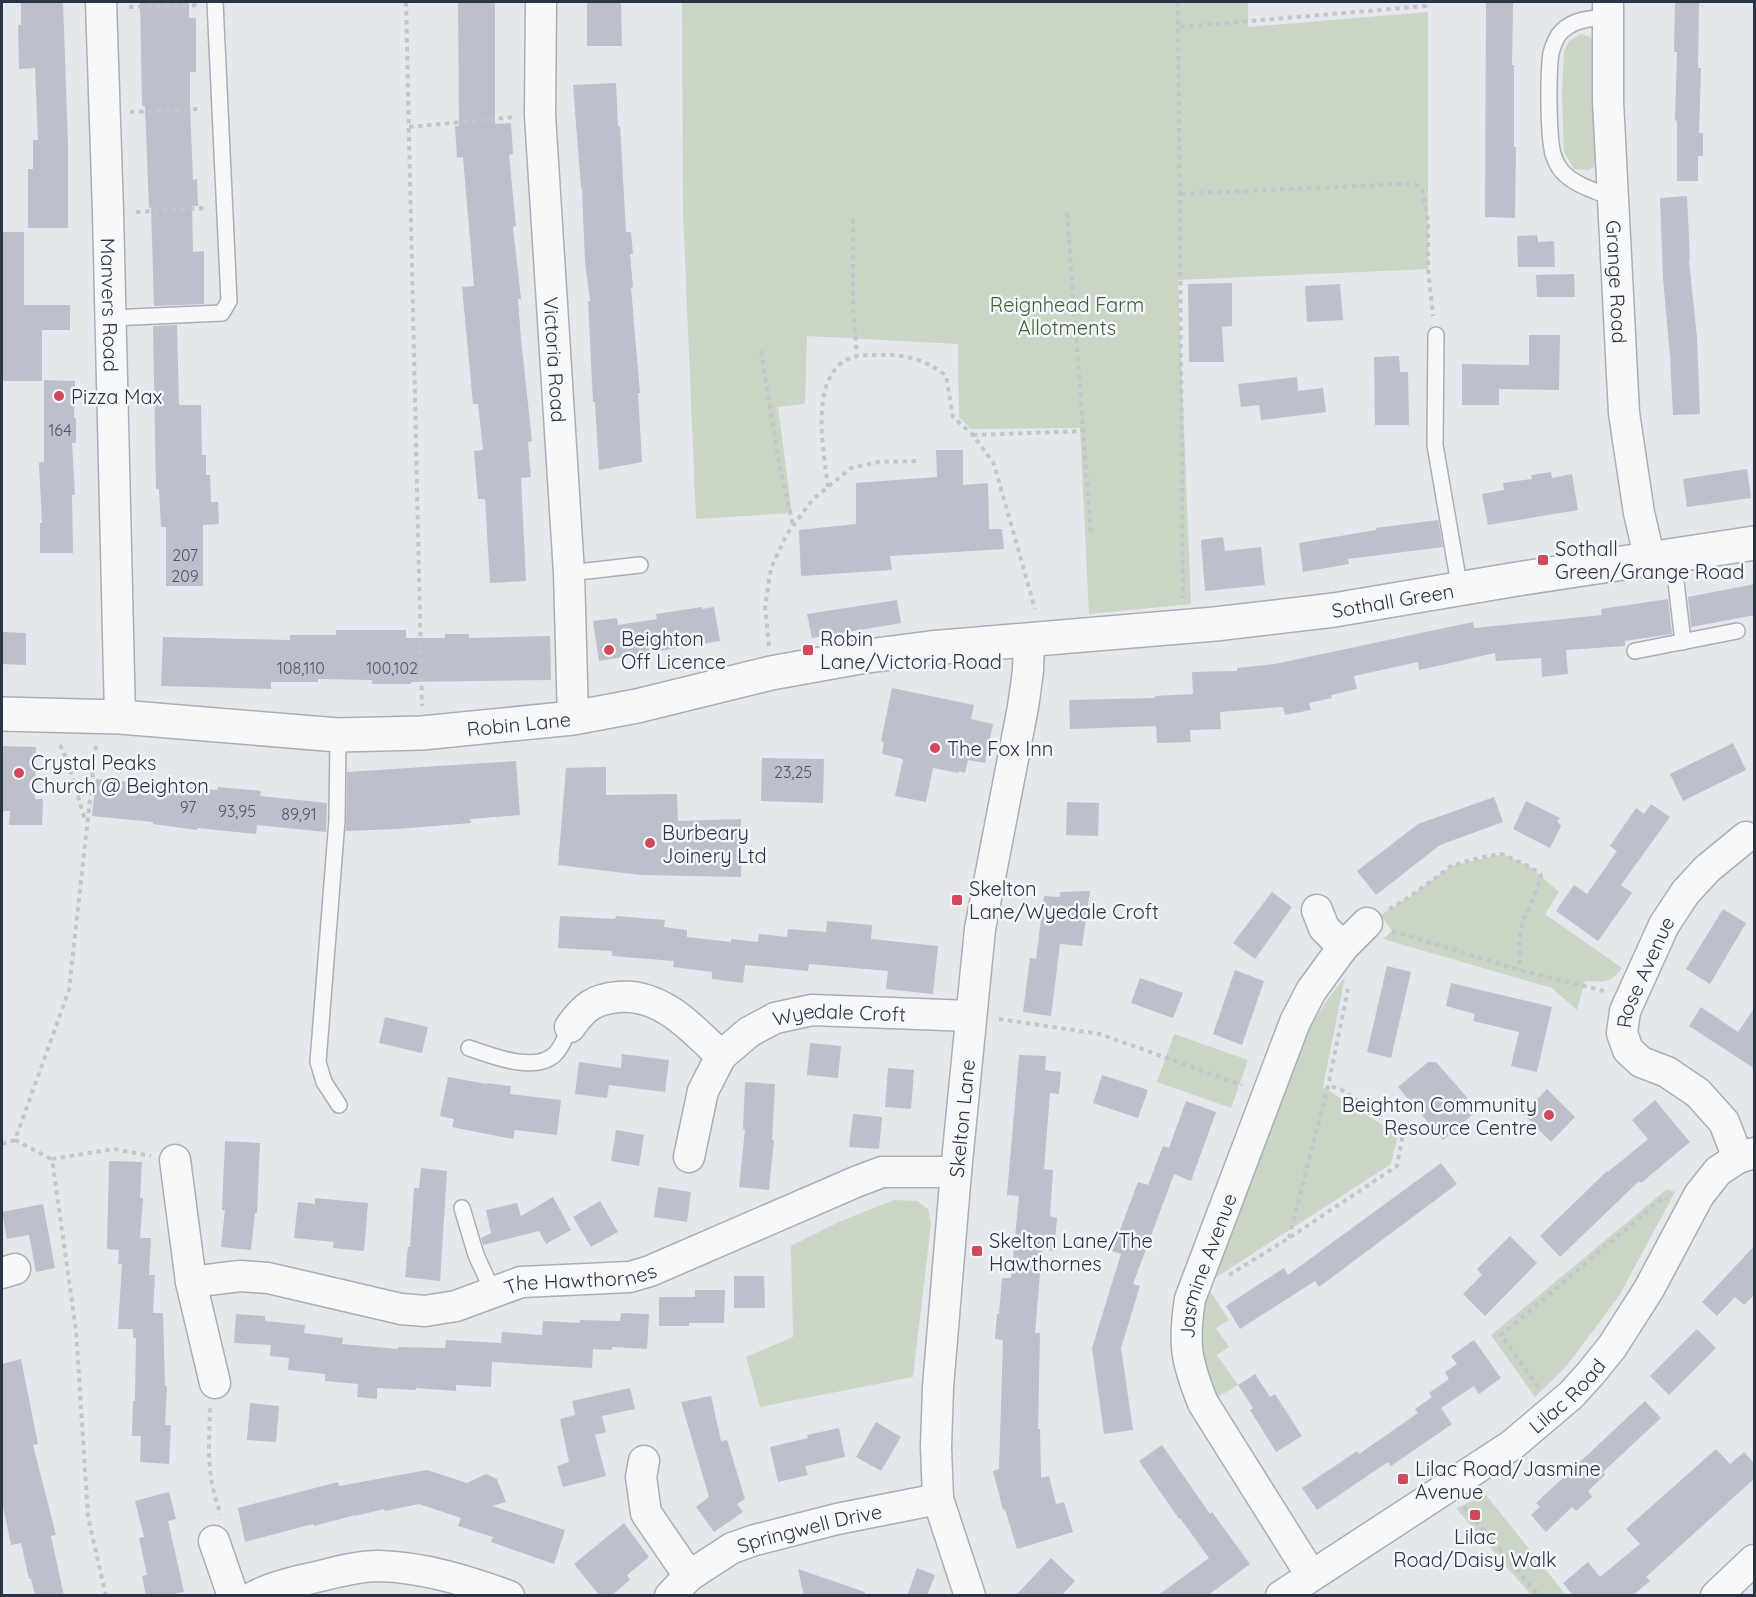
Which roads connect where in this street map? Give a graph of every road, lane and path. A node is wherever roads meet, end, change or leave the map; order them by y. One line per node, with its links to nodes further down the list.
1 (406, 2): 12 (path)
2 (541, 2): 11 (street, Victoria Road)
3 (1178, 2): 8 (path)
4 (1426, 2): 8 (path)
5 (215, 3): 6 (path); 9 (lane)
6 (101, 5): 10 (street, Manvers Road)
7 (1608, 10): 14 (street, Grange Road); 14 (lane)
8 (1180, 27): 13 (path)
9 (219, 108): 10 (path); 15 (lane)
10 (105, 113): 16 (street, Manvers Road)
11 (540, 115): 12 (path); 32 (street, Victoria Road)
12 (409, 127): 44 (path)
13 (1181, 194): 20 (path); 34 (path)
14 (1613, 198): 30 (street, Grange Road)
15 (225, 207): 16 (path); 19 (lane)
16 (108, 212): 19 (street, Manvers Road)
17 (1067, 213): 23 (path)
18 (853, 219): 22 (path)
19 (110, 318): 42 (street, Manvers Road)
20 (1436, 335): 33 (lane)
21 (761, 351): 27 (path)
22 (857, 356): 24 (path); 26 (path)
23 (1084, 431): 24 (path); 28 (path)
24 (973, 435): 36 (path)
25 (919, 461): 26 (path)
26 (828, 487): 27 (path)
27 (793, 526): 39 (path)
28 (1091, 536)
29 (1755, 543): 30 (street, Sothall Green)
30 (1662, 558): 33 (street, Sothall Green); 37 (lane)
31 (640, 565): 32 (lane)
32 (569, 573): 43 (street, Victoria Road)
33 (1460, 590): 34 (street, Sothall Green)
34 (1183, 626): 36 (street, Sothall Green)
35 (1737, 631): 37 (lane)
36 (1036, 639): 39 (street, Robin Lane); 54 (street, Skelton Lane)
37 (1683, 642): 38 (lane)
38 (1635, 651)
39 (771, 673): 43 (street, Robin Lane)
40 (2, 714): 41 (street, Robin Lane)
41 (46, 715): 42 (street, Robin Lane); 46 (path)
42 (110, 716): 45 (street, Robin Lane); 46 (path)
43 (573, 718): 44 (street, Robin Lane)
44 (422, 733): 45 (street, Robin Lane)
45 (338, 735): 60 (lane)
46 (86, 824): 61 (path)
47 (1746, 837): 53 (street, Rose Avenue)
48 (1317, 910): 50 (street)
49 (1367, 923): 50 (street, Jasmine Avenue); 51 (path); 51 (path)
50 (1343, 947): 59 (street, Jasmine Avenue)
51 (1520, 970): 53 (path)
52 (1348, 988): 58 (path)
53 (1632, 997): 63 (street, Rose Avenue)
54 (971, 1016): 57 (street, Wyedale Croft); 59 (path); 67 (street, Skelton Lane)
55 (570, 1027): 56 (lane); 57 (street)
56 (469, 1048)
57 (722, 1056): 64 (street, Wyedale Croft)
58 (1328, 1086): 70 (path); 70 (path)
59 (1266, 1094): 73 (street, Jasmine Avenue)
60 (339, 1106)
61 (15, 1140): 62 (path); 65 (path)
62 (2, 1144)
63 (1746, 1155): 69 (street, Lilac Road)
64 (689, 1157)
65 (51, 1159): 66 (path); 84 (path)
66 (175, 1160): 71 (street)
67 (956, 1172): 72 (street, The Hawthornes); 78 (street, Skelton Lane)
68 (462, 1208): 72 (lane)
69 (1689, 1210): 75 (street, Lilac Road); 75 (path)
70 (1289, 1238): 73 (path)
71 (191, 1282): 72 (street, The Hawthornes); 74 (street)
72 (493, 1292)
73 (1190, 1299): 81 (street, Jasmine Avenue)
74 (215, 1383): 79 (path)
75 (1555, 1409): 77 (street, Lilac Road)
76 (644, 1461): 83 (street, Springwell Drive)
77 (1447, 1487): 81 (street, Lilac Road); 90 (path)
78 (938, 1499): 83 (street, Springwell Drive); 88 (street, Skelton Lane)
79 (214, 1541): 85 (street)
80 (1755, 1560): 91 (street)
81 (1311, 1575): 89 (street, Lilac Road)
82 (342, 1583): 86 (street); 87 (street)
83 (680, 1586)
84 (106, 1596)
85 (233, 1596)
86 (255, 1596)
87 (509, 1596)
88 (970, 1596)
89 (1281, 1596)
90 (1539, 1596)
91 (1716, 1596)

